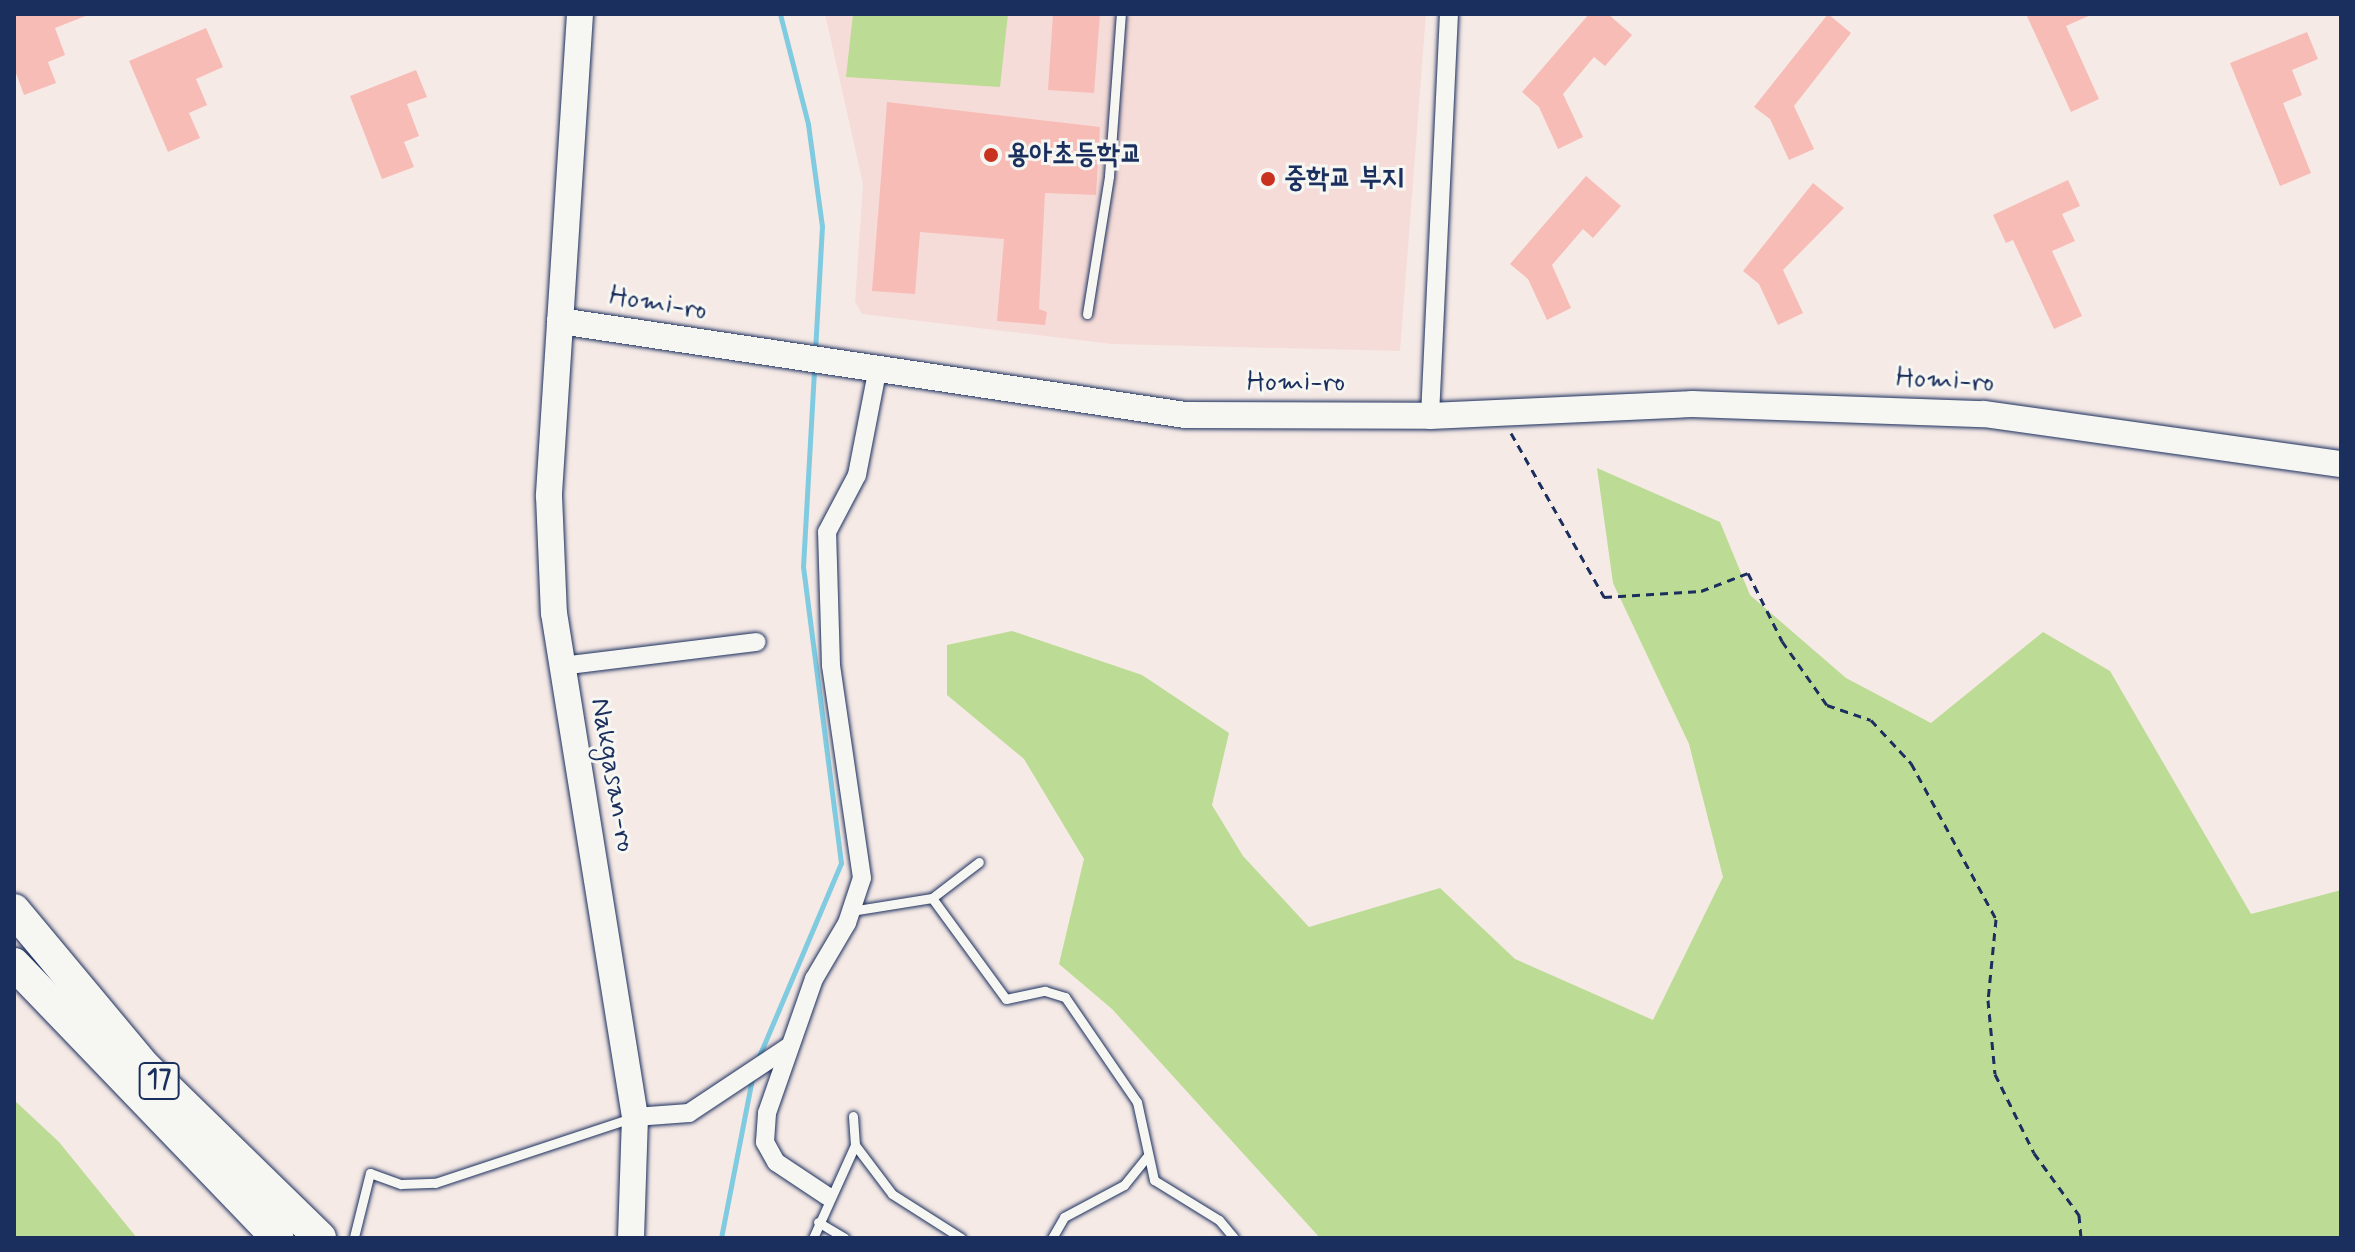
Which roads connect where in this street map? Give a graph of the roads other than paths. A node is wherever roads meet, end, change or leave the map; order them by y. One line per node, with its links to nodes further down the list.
1 (580, 14): 5 (street)
2 (1121, 14): 4 (lane)
3 (1449, 14): 7 (street)
4 (1087, 314)
5 (560, 321): 6 (street, Homi-ro); 10 (street, Nakgasan-ro)
6 (877, 372): 7 (street, Homi-ro); 14 (street)
7 (1430, 416): 8 (street, Homi-ro)
8 (2341, 464)
9 (757, 642): 10 (street)
10 (561, 666): 18 (street, Nakgasan-ro)
11 (979, 862): 12 (lane)
12 (932, 898): 14 (lane); 20 (lane)
13 (14, 910): 25 (highway, 17)
14 (851, 911): 16 (street)
15 (14, 964): 24 (highway, 17)
16 (790, 1046): 18 (street); 21 (street)
17 (853, 1116): 19 (lane)
18 (635, 1117): 23 (lane); 26 (street, Nakgasan-ro)
19 (855, 1145): 21 (lane); 29 (lane)
20 (1147, 1157): 30 (lane); 31 (lane)
21 (827, 1196): 22 (lane)
22 (818, 1222): 27 (lane); 28 (lane)
23 (354, 1237)
24 (278, 1238)
25 (320, 1238)
26 (631, 1238)
27 (813, 1238)
28 (845, 1238)
29 (961, 1238)
30 (1052, 1238)
31 (1234, 1238)

